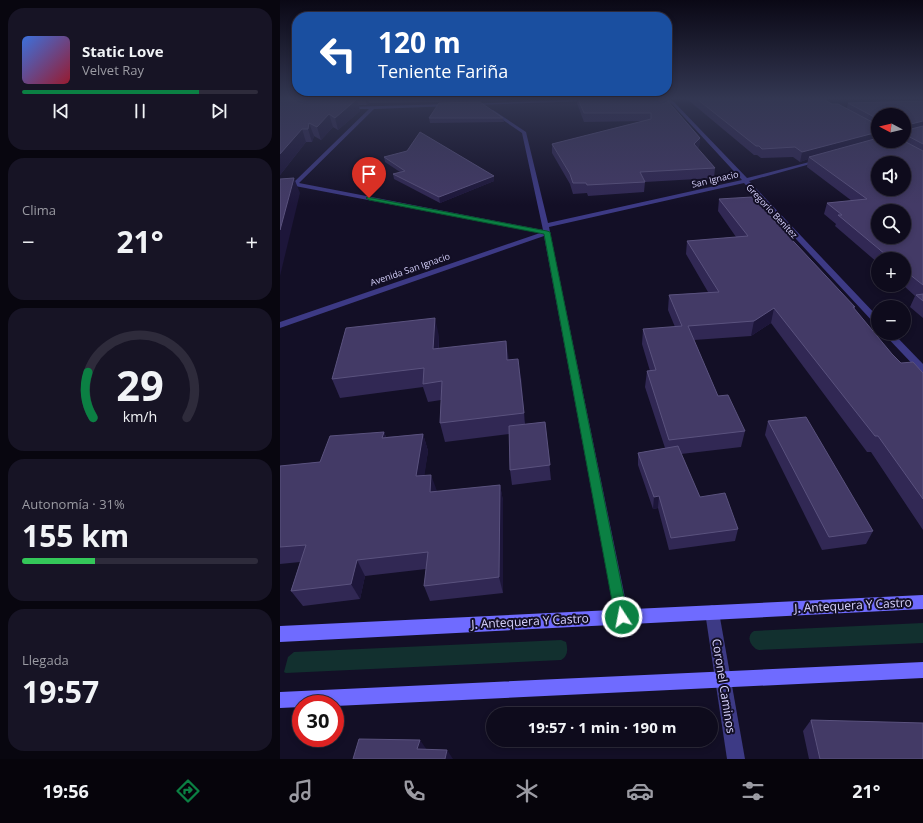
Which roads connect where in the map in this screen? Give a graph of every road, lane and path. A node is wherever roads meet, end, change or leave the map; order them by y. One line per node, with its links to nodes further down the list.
1 (345, 134): 7 (street)
2 (525, 134): 8 (street)
3 (702, 134): 5 (street, Gregorio Benítez)
4 (827, 158): 5 (street, San Ignacio)
5 (744, 181): 8 (street, San Ignacio); 9 (street, Gregorio Benítez)
6 (280, 183): 7 (street)
7 (295, 184): 8 (street)
8 (546, 229): 10 (street, Avenida San Ignacio); 15 (street)
9 (871, 315)
10 (280, 325)
11 (895, 340): 12 (street)
12 (923, 370)
13 (923, 602): 14 (street, J. Antequera Y Castro)
14 (712, 612): 15 (street, J. Antequera Y Castro); 18 (street, Coronel Caminos)
15 (622, 617): 16 (street, J. Antequera Y Castro)
16 (280, 634)
17 (923, 670): 18 (street)
18 (723, 679): 19 (street); 20 (street, Coronel Caminos)
19 (280, 700)
20 (736, 759)

